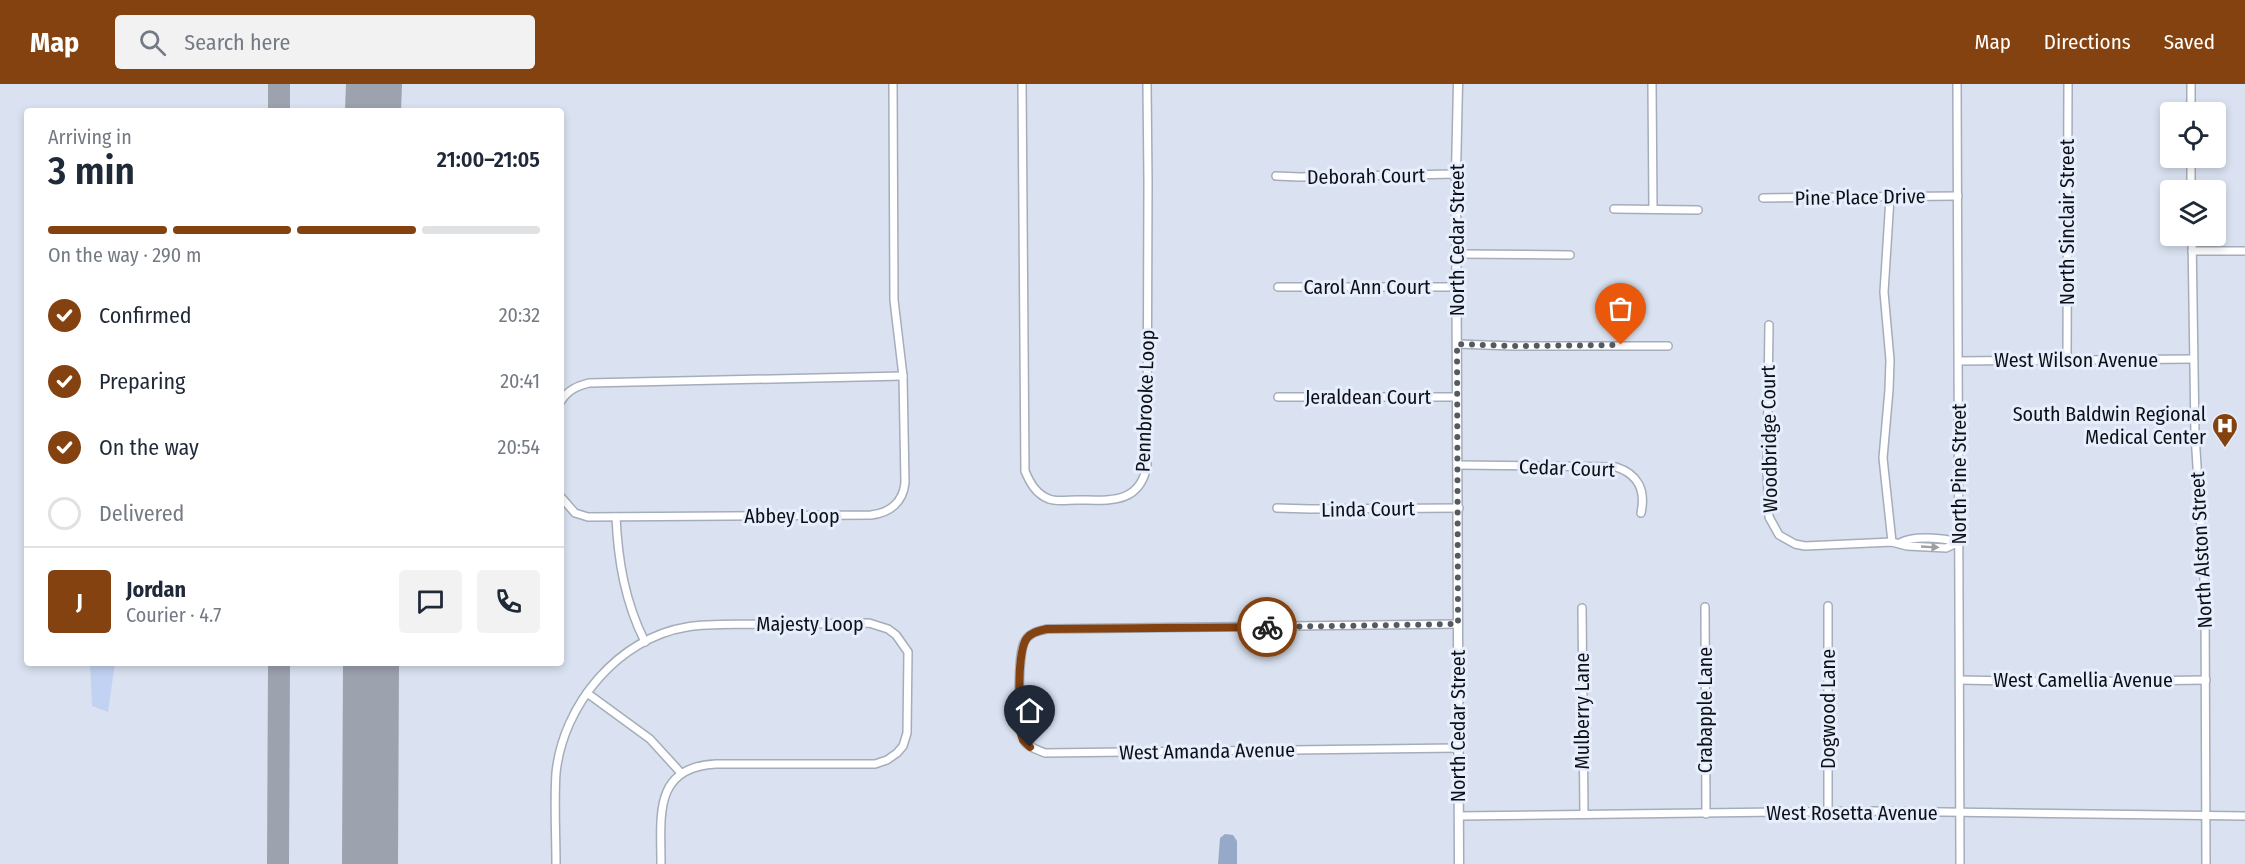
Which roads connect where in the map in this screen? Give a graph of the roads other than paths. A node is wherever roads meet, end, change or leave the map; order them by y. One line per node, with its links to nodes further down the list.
1 (893, 84): 31 (street, Abbey Loop)
2 (1022, 84): 3 (street, Pennbrooke Loop)
3 (1147, 84)
4 (1458, 84): 10 (street, North Cedar Street)
5 (1652, 84): 16 (street)
6 (1957, 84): 12 (street, North Pine Street)
7 (2068, 84): 29 (street, North Sinclair Street)
8 (2191, 84): 9 (street)
9 (2191, 102)
10 (1456, 174): 11 (street, Deborah Court); 21 (street, North Cedar Street)
11 (1276, 176)
12 (1958, 196): 14 (street, Pine Place Drive); 30 (street, North Pine Street)
13 (1762, 198): 14 (street, Pine Place Drive)
14 (1890, 198): 42 (street)
15 (1614, 209): 16 (street)
16 (1653, 209): 17 (street)
17 (1698, 210)
18 (2192, 246): 19 (street, North Alston Street)
19 (2192, 251): 20 (street); 28 (street, North Alston Street)
20 (2245, 251)
21 (1457, 254): 22 (street); 24 (street, North Cedar Street)
22 (1570, 255)
23 (1278, 286): 24 (street, Carol Ann Court)
24 (1456, 287): 26 (street, North Cedar Street)
25 (1769, 325): 42 (street, Woodbridge Court)
26 (1457, 344): 27 (street); 34 (street, North Cedar Street)
27 (1668, 346)
28 (2193, 359): 29 (street, West Wilson Avenue); 49 (street, North Alston Street)
29 (2067, 360): 30 (street, West Wilson Avenue)
30 (1959, 361): 41 (street, North Pine Street)
31 (903, 376): 32 (street); 40 (street, Abbey Loop)
32 (564, 396)
33 (1278, 397): 34 (street, Jeraldean Court)
34 (1458, 397): 35 (street, North Cedar Street)
35 (1458, 465): 38 (street, North Cedar Street); 39 (street, Cedar Court)
36 (564, 501): 40 (street, Abbey Loop)
37 (1277, 508): 38 (street, Linda Court)
38 (1459, 508): 46 (street, North Cedar Street)
39 (1641, 513)
40 (616, 517): 47 (street)
41 (1959, 542): 42 (street, Woodbridge Court); 48 (street, North Pine Street)
42 (1896, 543)
43 (1828, 606): 53 (street, Dogwood Lane)
44 (1705, 607): 56 (street, Crabapple Lane)
45 (1582, 608): 55 (street, Mulberry Lane)
46 (1458, 624): 51 (street, North Cedar Street); 51 (street, West Amanda Avenue)
47 (645, 642): 50 (street, Majesty Loop); 52 (street, Majesty Loop)
48 (1960, 680): 49 (street, West Camellia Avenue); 54 (street, North Pine Street)
49 (2206, 680): 58 (street, North Alston Street)
50 (587, 693): 52 (street); 60 (street, Majesty Loop)
51 (1458, 748): 57 (street, North Cedar Street)
52 (681, 773): 61 (street)
53 (1828, 813): 54 (street, West Rosetta Avenue); 56 (street, West Rosetta Avenue)
54 (1961, 813): 58 (street, West Rosetta Avenue); 63 (street, North Pine Street)
55 (1584, 814): 56 (street, West Rosetta Avenue); 57 (street, West Rosetta Avenue)
56 (1706, 814)
57 (1459, 816): 62 (street, North Cedar Street)
58 (2206, 816): 59 (street, West Rosetta Avenue); 64 (street, North Alston Street)
59 (2245, 816)
60 (556, 864)
61 (661, 864)
62 (1459, 864)
63 (1960, 864)
64 (2206, 864)

